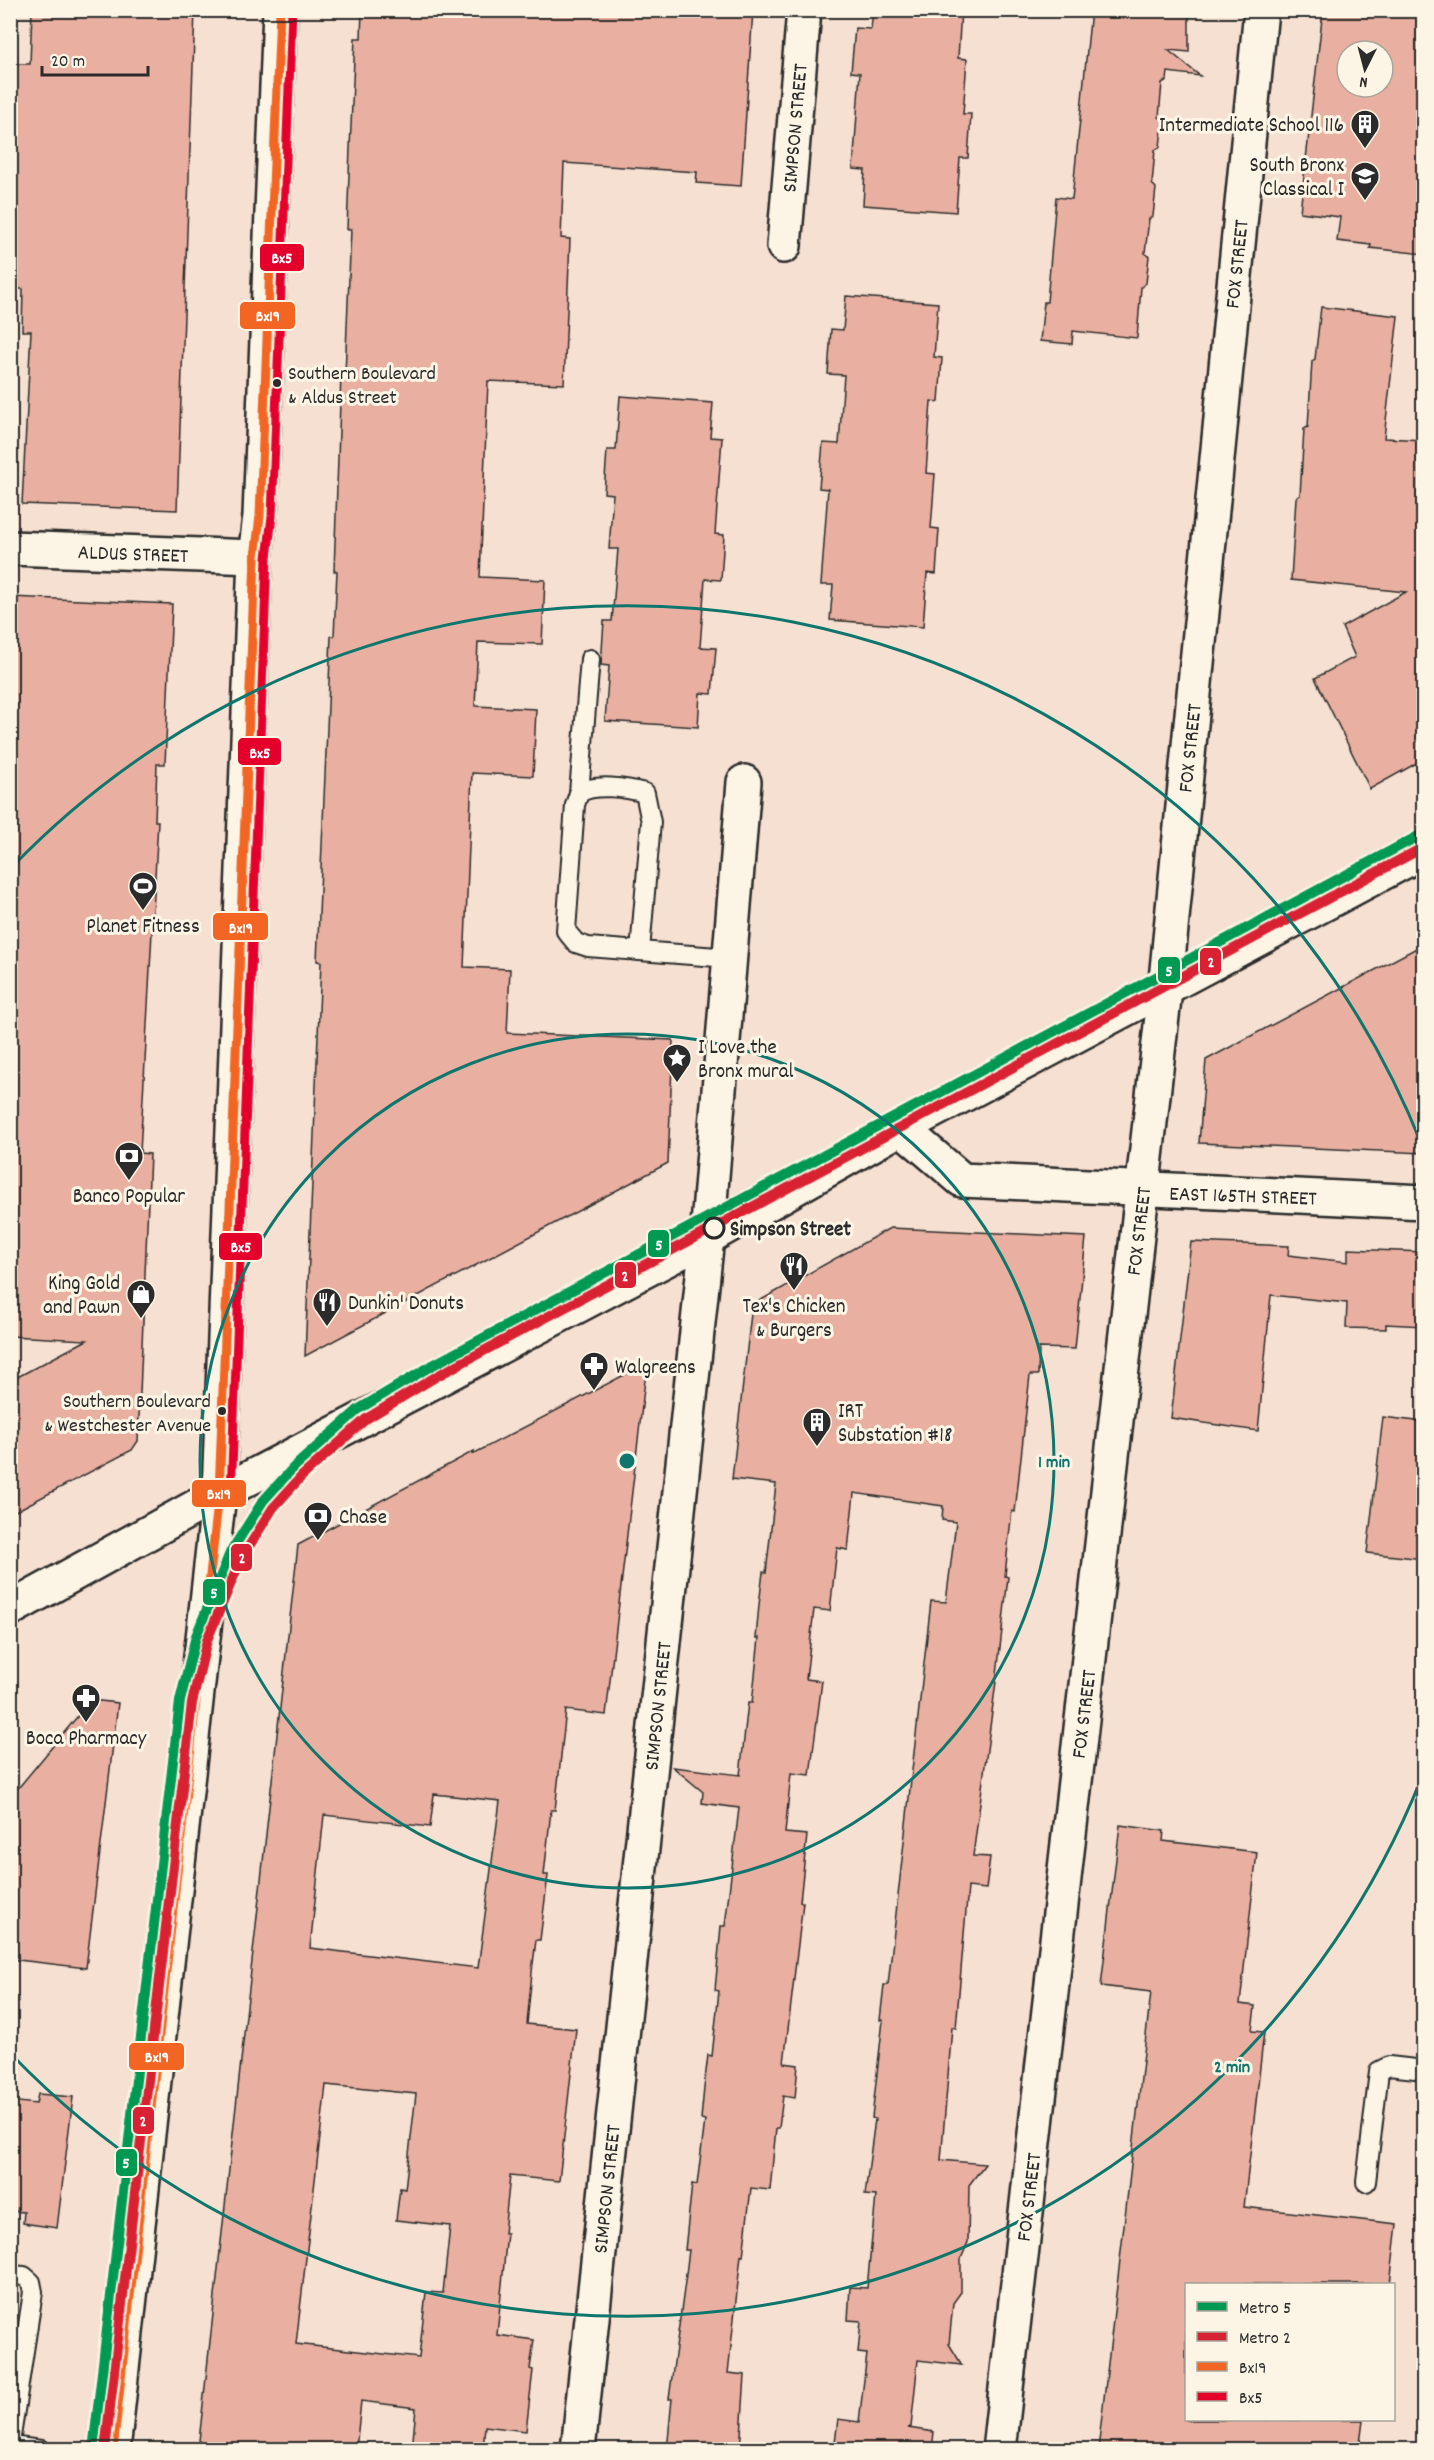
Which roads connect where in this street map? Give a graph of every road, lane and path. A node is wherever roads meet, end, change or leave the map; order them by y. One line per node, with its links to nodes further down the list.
1 (280, 10): 6 (street)
2 (804, 10): 4 (street, SIMPSON STREET)
3 (1261, 10): 13 (street, FOX STREET)
4 (784, 246)
5 (10, 548): 6 (street, ALDUS STREET)
6 (255, 557): 18 (street)
7 (590, 659): 9 (lane)
8 (744, 783): 12 (street, SIMPSON STREET)
9 (579, 793): 11 (lane); 11 (lane)
10 (1424, 851): 13 (street)
11 (640, 951): 12 (lane)
12 (730, 958): 17 (street, SIMPSON STREET)
13 (1165, 990): 14 (street); 15 (street, FOX STREET)
14 (901, 1128): 15 (street, EAST 165TH STREET); 17 (street)
15 (1143, 1191): 16 (street, EAST 165TH STREET); 27 (street, FOX STREET)
16 (1424, 1202)
17 (707, 1238): 18 (street); 26 (street, SIMPSON STREET)
18 (219, 1494): 19 (street); 25 (street)
19 (10, 1609)
20 (1424, 2070): 21 (lane)
21 (1366, 2182)
22 (10, 2275): 23 (lane)
23 (10, 2444): 24 (lane)
24 (41, 2450)
25 (113, 2450)
26 (578, 2450)
27 (999, 2450)

